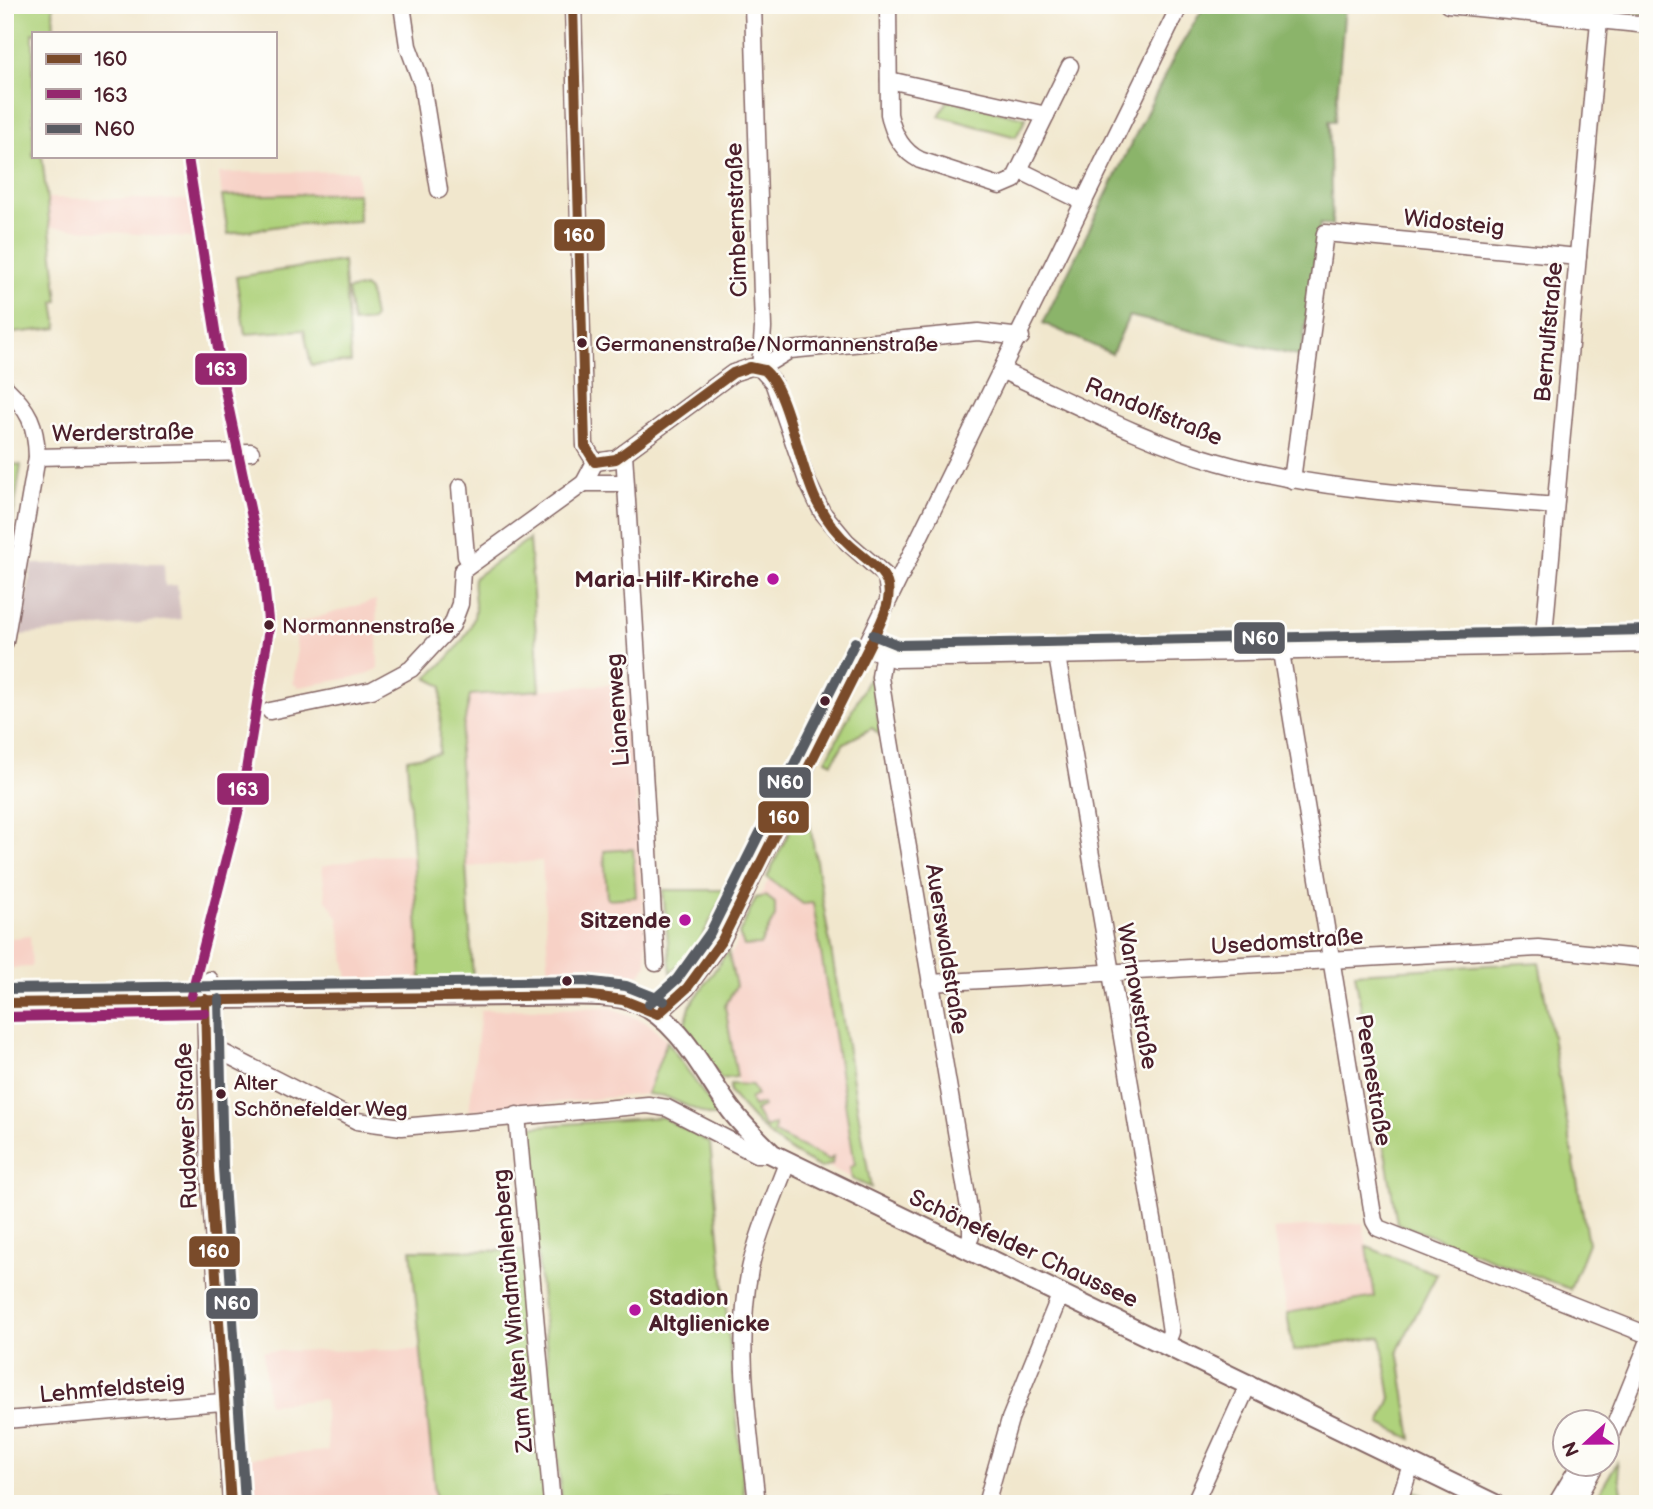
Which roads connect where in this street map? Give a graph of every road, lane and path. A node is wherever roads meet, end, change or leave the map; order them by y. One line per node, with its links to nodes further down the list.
1 (402, 5): 13 (street)
2 (573, 5): 23 (street)
3 (753, 5): 17 (street, Cimbernstraße)
4 (888, 5): 10 (street)
5 (1180, 5): 14 (street)
6 (1448, 5): 7 (street)
7 (1599, 21): 8 (street); 15 (street, Bernulfstraße)
8 (1648, 25)
9 (1070, 66): 11 (street)
10 (888, 80): 11 (street); 12 (street)
11 (1046, 115): 12 (street)
12 (1021, 171): 14 (street)
13 (439, 190)
14 (1084, 202): 16 (street)
15 (1578, 257): 24 (street, Widosteig); 28 (street, Bernulfstraße)
16 (1021, 337): 17 (street); 18 (street)
17 (760, 368): 21 (street); 30 (street)
18 (1003, 371): 24 (street, Randolfstraße); 30 (street)
19 (5, 387): 22 (street)
20 (251, 452): 22 (street, Werderstraße)
21 (624, 453): 23 (street); 26 (street, Lianenweg)
22 (37, 457): 31 (street)
23 (594, 462): 25 (street)
24 (1292, 480): 28 (street, Randolfstraße)
25 (584, 482): 26 (street); 29 (street)
26 (625, 483): 41 (street, Lianenweg)
27 (460, 487): 29 (street)
28 (1555, 506): 33 (street, Bernulfstraße)
29 (470, 563): 38 (street)
30 (889, 602): 34 (street)
31 (5, 642)
32 (1648, 644): 33 (street)
33 (1544, 646): 35 (street)
34 (868, 648): 37 (street); 46 (street)
35 (1281, 652): 36 (street); 40 (street, Peenestraße)
36 (1057, 656): 37 (street); 42 (street, Warnowstraße)
37 (883, 657): 43 (street, Auerswaldstraße)
38 (270, 711)
39 (1648, 958): 40 (street, Usedomstraße)
40 (1332, 961): 42 (street, Usedomstraße); 54 (street, Peenestraße)
41 (656, 963)
42 (1112, 974): 43 (street, Usedomstraße); 55 (street, Warnowstraße)
43 (930, 983): 52 (street, Auerswaldstraße)
44 (207, 990): 45 (main road); 46 (main road); 47 (street, Rudower Straße)
45 (5, 1003)
46 (658, 1014): 48 (main road, Schönefelder Chaussee)
47 (205, 1049): 49 (street); 59 (street, Rudower Straße)
48 (733, 1114): 50 (street); 51 (main road, Schönefelder Chaussee)
49 (517, 1115): 50 (street); 67 (street, Zum Alten Windmühlenberg)
50 (712, 1132): 51 (street)
51 (780, 1158): 52 (main road, Schönefelder Chaussee); 68 (street)
52 (966, 1248): 53 (main road, Schönefelder Chaussee)
53 (1061, 1293): 55 (main road, Schönefelder Chaussee); 69 (street)
54 (1648, 1335)
55 (1167, 1342): 57 (main road, Schönefelder Chaussee)
56 (1648, 1343): 58 (street)
57 (1249, 1383): 63 (main road, Schönefelder Chaussee); 70 (street)
58 (1625, 1396): 60 (street); 61 (street)
59 (222, 1402): 62 (street, Lehmfeldsteig); 66 (street, Rudower Straße)
60 (1617, 1408)
61 (1621, 1408)
62 (5, 1420)
63 (1413, 1466): 71 (street); 72 (main road, Schönefelder Chaussee); 73 (main road, Schönefelder Chaussee)
64 (1572, 1478): 74 (street)
65 (1588, 1478): 75 (street)
66 (231, 1504)
67 (552, 1504)
68 (757, 1504)
69 (985, 1504)
70 (1194, 1504)
71 (1398, 1504)
72 (1465, 1504)
73 (1494, 1504)
74 (1556, 1504)
75 (1574, 1504)

